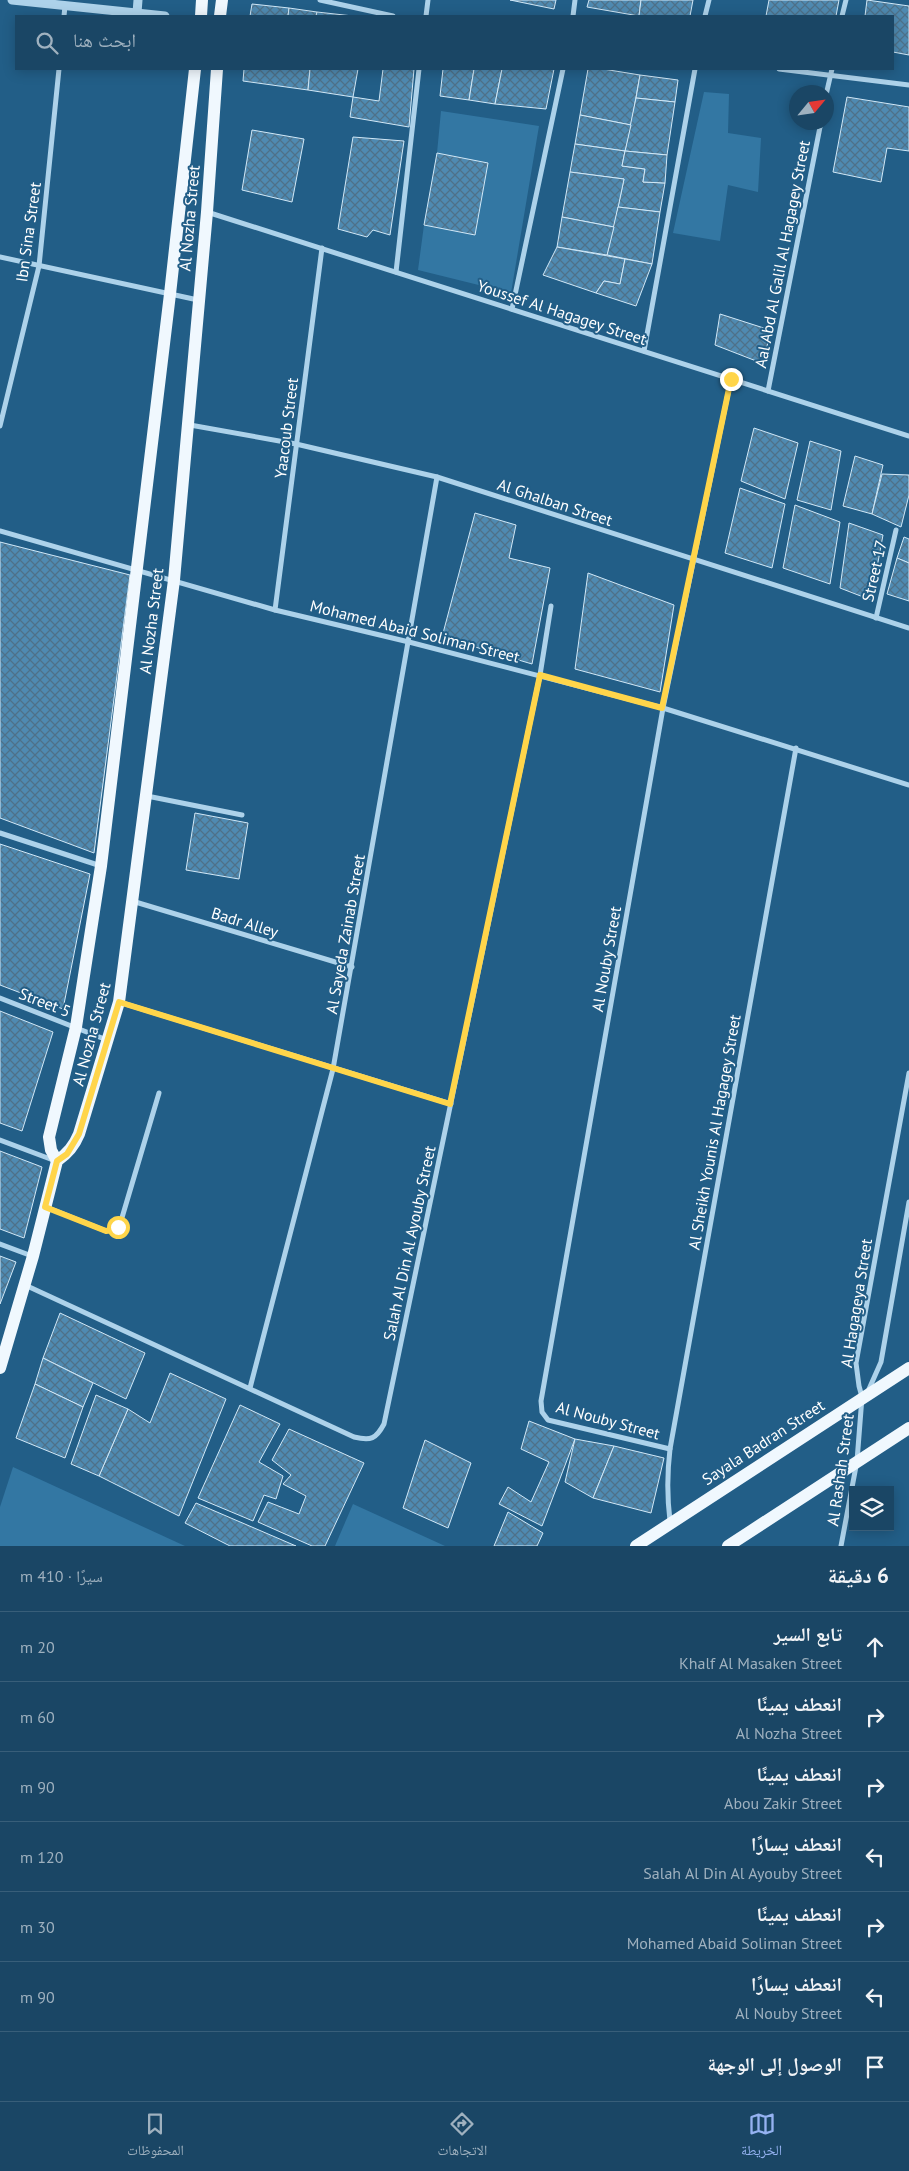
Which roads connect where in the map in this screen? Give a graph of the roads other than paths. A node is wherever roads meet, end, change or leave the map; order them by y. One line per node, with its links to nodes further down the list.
1 (12, 0): 10 (street)
2 (138, 0): 11 (street)
3 (202, 0): 14 (main road)
4 (222, 0): 15 (main road)
5 (320, 0): 16 (street)
6 (428, 0): 17 (street)
7 (575, 0): 18 (street)
8 (708, 0): 19 (street)
9 (846, 0): 20 (street)
10 (65, 6): 11 (street); 12 (street)
11 (137, 13): 13 (street)
12 (64, 15)
13 (156, 15)
14 (201, 15)
15 (220, 15)
16 (388, 15)
17 (426, 15)
18 (573, 15)
19 (705, 15)
20 (842, 15)
21 (58, 70): 36 (street, Ibn Sina Street)
22 (195, 70): 38 (main road, Al Nozha Street)
23 (217, 70): 33 (main road, Al Nozha Street)
24 (419, 70): 37 (street)
25 (563, 70): 40 (street)
26 (695, 70): 41 (street)
27 (788, 70): 29 (street)
28 (832, 70): 29 (street)
29 (830, 75): 30 (street); 31 (street)
30 (828, 85)
31 (909, 85)
32 (819, 130): 43 (street, Aal Abd Al Galil Al Hagagey Street)
33 (207, 212): 34 (street, Youssef Al Hagagey Street); 39 (main road, Al Nozha Street)
34 (322, 248): 37 (street, Youssef Al Hagagey Street); 48 (street, Yaacoub Street)
35 (0, 257): 36 (street)
36 (39, 266): 38 (street); 44 (street, Ibn Sina Street)
37 (396, 272): 40 (street, Youssef Al Hagagey Street)
38 (170, 294): 39 (street); 53 (main road, Al Nozha Street)
39 (198, 300): 45 (main road, Al Nozha Street)
40 (512, 309): 41 (street, Youssef Al Hagagey Street)
41 (644, 351): 42 (street, Youssef Al Hagagey Street)
42 (731, 379): 43 (street, Youssef Al Hagagey Street); 52 (street, Al Nouby Street)
43 (768, 391): 47 (street, Youssef Al Hagagey Street)
44 (2, 405): 46 (street, Ibn Sina Street)
45 (187, 424): 48 (street, Al Ghalban Street); 54 (main road, Al Nozha Street)
46 (0, 426)
47 (909, 436)
48 (296, 444): 49 (street, Al Ghalban Street); 56 (street, Yaacoub Street)
49 (437, 478): 52 (street, Al Ghalban Street); 59 (street, Al Sayeda Zainab Street)
50 (0, 530): 53 (street, Mohamed Abaid Soliman Street)
51 (896, 530): 57 (street, Street 17)
52 (694, 559): 57 (street, Al Ghalban Street); 61 (street, Al Nouby Street)
53 (137, 570): 54 (street, Mohamed Abaid Soliman Street); 67 (main road, Al Nozha Street)
54 (174, 580): 56 (street, Mohamed Abaid Soliman Street); 64 (main road, Al Nozha Street)
55 (551, 606): 60 (street, Salah Al Din Al Ayouby Street)
56 (275, 610): 59 (street, Mohamed Abaid Soliman Street)
57 (876, 618): 58 (street, Al Ghalban Street)
58 (909, 628)
59 (410, 642): 60 (street, Mohamed Abaid Soliman Street); 69 (street, Al Sayeda Zainab Street)
60 (540, 675): 61 (street, Mohamed Abaid Soliman Street); 77 (street, Salah Al Din Al Ayouby Street)
61 (662, 708): 62 (street, Mohamed Abaid Soliman Street); 90 (street, Al Nouby Street)
62 (796, 748): 63 (street, Mohamed Abaid Soliman Street); 90 (street, Al Sheikh Younis Al Hagagey Street)
63 (909, 785)
64 (145, 795): 65 (street); 68 (main road, Al Nozha Street)
65 (242, 815)
66 (0, 832): 67 (street)
67 (101, 866): 72 (main road, Al Nozha Street)
68 (132, 900): 69 (street, Badr Alley); 71 (main road, Al Nozha Street)
69 (352, 967): 74 (street, Al Sayeda Zainab Street)
70 (0, 998): 72 (street, Street 5)
71 (119, 1002): 73 (main road, Al Nozha Street); 74 (street)
72 (76, 1027): 73 (street, Street 5); 79 (main road, Al Nozha Street)
73 (109, 1040): 79 (main road, Al Nozha Street)
74 (333, 1069): 77 (street); 87 (street, Al Sayeda Zainab Street)
75 (909, 1073): 88 (street, Al Hagageya Street)
76 (159, 1093): 81 (street)
77 (450, 1104): 87 (street, Salah Al Din Al Ayouby Street)
78 (0, 1140): 79 (street)
79 (57, 1161): 81 (main road, Al Nozha Street)
80 (909, 1202): 88 (street, Al Hagageya Street)
81 (45, 1207): 83 (main road, Al Nozha Street)
82 (0, 1244): 83 (street)
83 (33, 1256): 84 (main road, Al Nozha Street)
84 (25, 1285): 85 (main road, Al Nozha Street); 87 (street, Salah Al Din Al Ayouby Street)
85 (0, 1368)
86 (909, 1368): 88 (main road, Sayala Badran Street)
87 (250, 1388)
88 (862, 1397): 91 (street, Al Rashah Street); 92 (main road, Sayala Badran Street)
89 (909, 1428): 91 (main road)
90 (670, 1450): 92 (street, Al Sheikh Younis Al Hagagey Street)
91 (857, 1461): 94 (main road); 95 (street, Al Rashah Street)
92 (670, 1522): 93 (main road, Sayala Badran Street)
93 (636, 1546)
94 (728, 1546)
95 (841, 1546)

